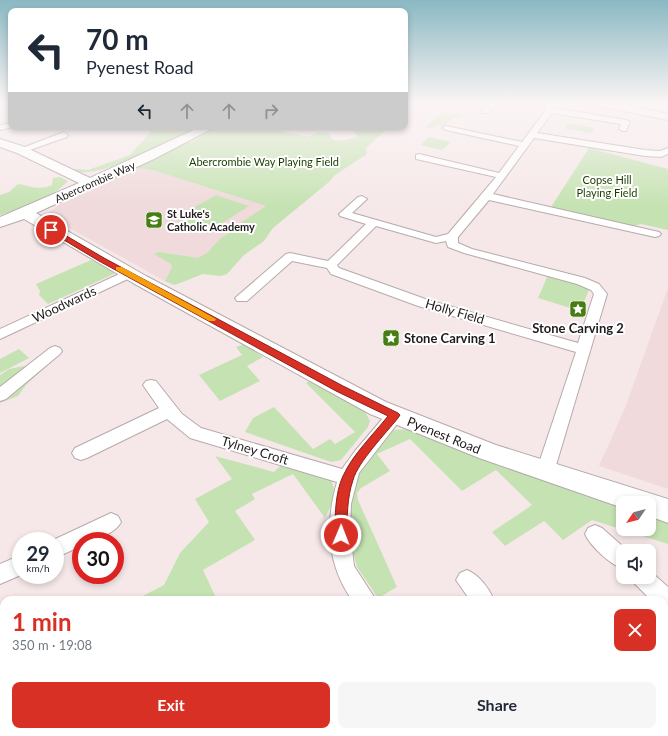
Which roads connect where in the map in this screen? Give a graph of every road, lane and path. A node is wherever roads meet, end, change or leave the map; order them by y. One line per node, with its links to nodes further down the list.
1 (60, 137): 8 (street)
2 (187, 137): 12 (street, Abercrombie Way)
3 (489, 137): 7 (street)
4 (530, 137): 7 (street)
5 (547, 137): 9 (street)
6 (0, 143): 8 (street)
7 (525, 145): 11 (street)
8 (21, 150): 12 (street)
9 (668, 151)
10 (419, 157): 11 (street)
11 (502, 176): 13 (street)
12 (90, 183): 15 (street, Abercrombie Way)
13 (487, 196): 18 (street); 19 (street)
14 (362, 199): 17 (street)
15 (25, 213): 16 (street, Abercrombie Way); 21 (street, Pyenest Road)
16 (0, 222)
17 (373, 223): 19 (street); 20 (street)
18 (655, 234)
19 (452, 237): 24 (street)
20 (331, 265): 22 (street, Holly Field); 24 (street, Holly Field)
21 (128, 274): 23 (street, Woodwards); 29 (street, Pyenest Road)
22 (242, 298)
23 (0, 335)
24 (583, 350): 31 (street)
25 (55, 351): 27 (street)
26 (151, 385): 28 (street, Tylney Croft)
27 (0, 395)
28 (168, 411): 30 (street); 32 (street, Tylney Croft)
29 (395, 415): 31 (street, Pyenest Road); 32 (street)
30 (80, 453)
31 (545, 472): 33 (street, Pyenest Road)
32 (347, 478): 44 (street)
33 (621, 496)
34 (656, 507): 35 (street)
35 (668, 511)
36 (111, 522): 38 (street)
37 (596, 534): 39 (street)
38 (64, 544)
39 (616, 553)
40 (12, 569): 41 (street)
41 (0, 574)
42 (467, 580): 45 (street)
43 (649, 584): 46 (street)
44 (362, 596)
45 (480, 596)
46 (662, 596)

